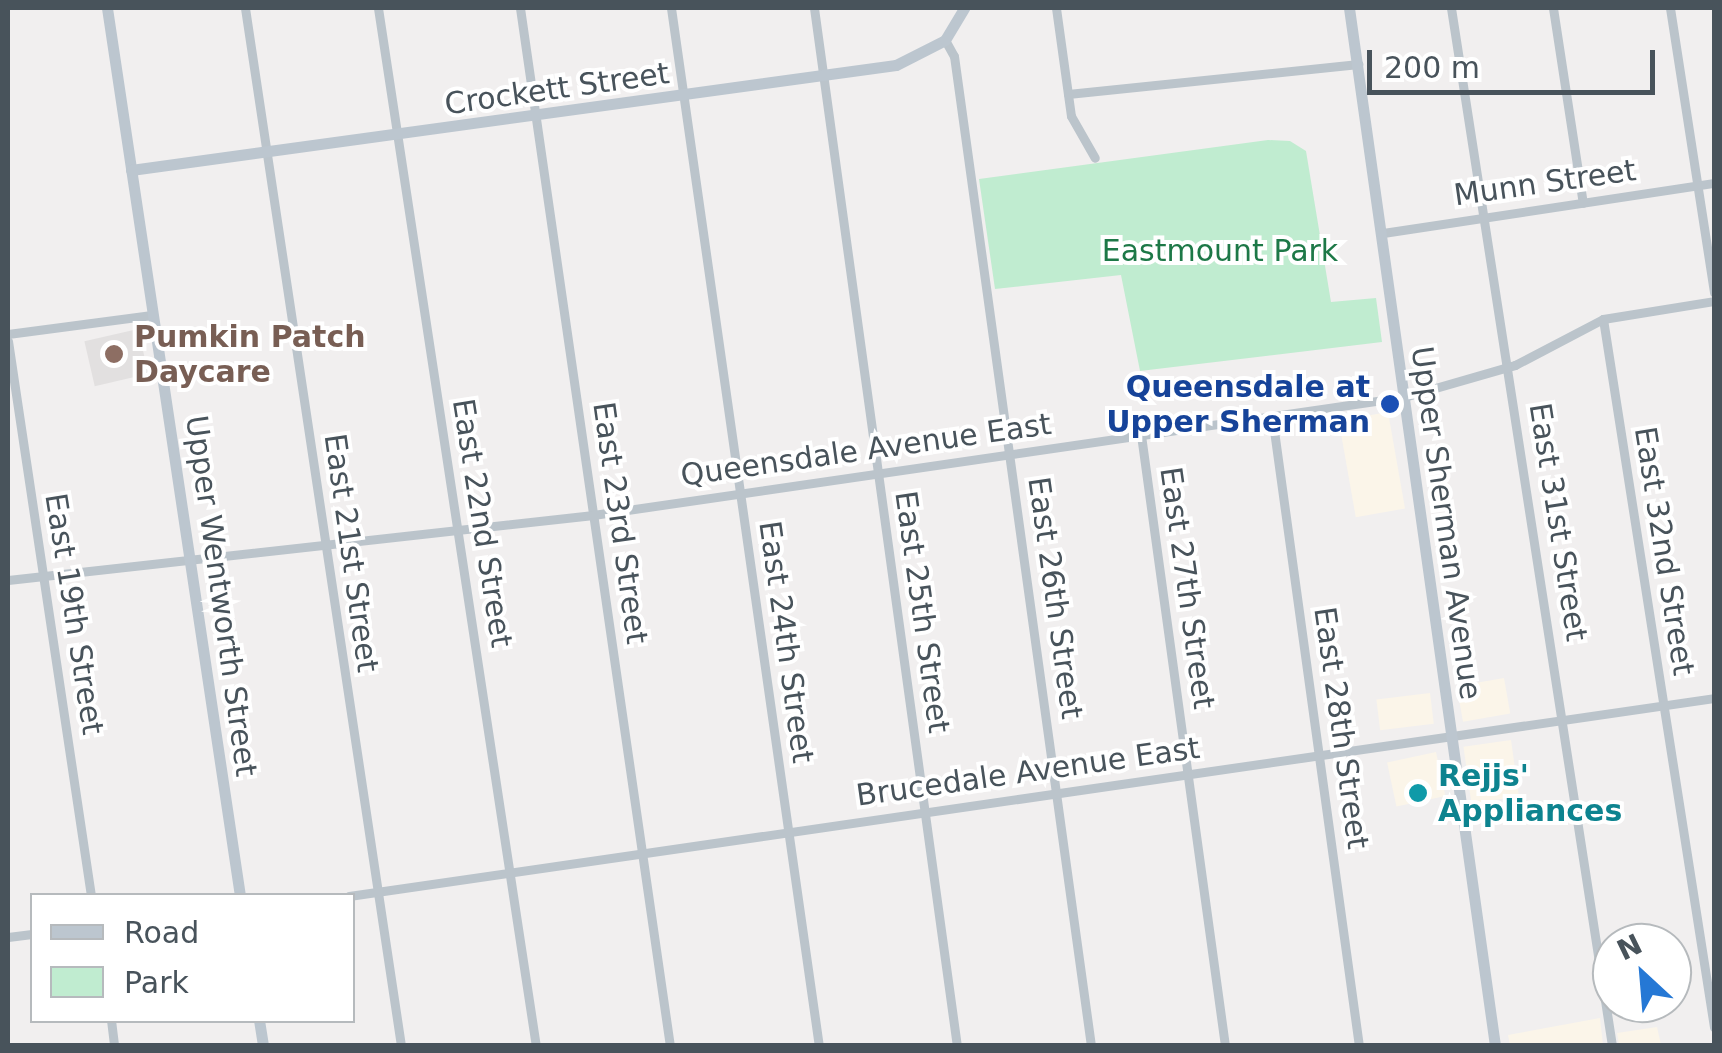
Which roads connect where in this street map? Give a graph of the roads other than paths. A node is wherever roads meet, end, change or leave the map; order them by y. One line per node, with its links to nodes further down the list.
1 (107, 8): 22 (main road, Upper Wentworth Street)
2 (245, 8): 20 (street, East 21st Street)
3 (378, 8): 19 (street, East 22nd Street)
4 (520, 8): 18 (street, East 23rd Street)
5 (671, 8): 17 (street, East 24th Street)
6 (814, 8): 15 (street, East 25th Street)
7 (962, 8): 13 (main road)
8 (1056, 8): 16 (street)
9 (1350, 8): 14 (main road, Upper Sherman Avenue)
10 (1451, 8): 26 (street, East 31st Street)
11 (1553, 8): 25 (street)
12 (1670, 8): 24 (street)
13 (944, 40): 15 (main road, Crockett Street); 37 (street, East 26th Street)
14 (1358, 64): 16 (street); 27 (main road, Upper Sherman Avenue)
15 (823, 76): 17 (main road, Crockett Street); 38 (street, East 25th Street)
16 (1068, 94): 21 (street)
17 (683, 97): 18 (main road, Crockett Street); 39 (street, East 24th Street)
18 (536, 118): 19 (main road, Crockett Street); 40 (street, East 23rd Street)
19 (397, 136): 20 (main road, Crockett Street); 41 (street, East 22nd Street)
20 (265, 152): 22 (main road, Crockett Street); 42 (street, East 21st Street)
21 (1095, 158)
22 (131, 170): 30 (main road, Upper Wentworth Street)
23 (1714, 183): 24 (street, Munn Street)
24 (1698, 186): 25 (street, Munn Street); 28 (street)
25 (1583, 203): 26 (street, Munn Street)
26 (1484, 217): 27 (street, Munn Street); 33 (street, East 31st Street)
27 (1383, 233): 34 (main road, Upper Sherman Avenue)
28 (1714, 293)
29 (1714, 302): 31 (street, Queensdale Avenue East)
30 (152, 315): 32 (street); 43 (main road, Upper Wentworth Street)
31 (1602, 319): 33 (street, Queensdale Avenue East); 47 (street, East 32nd Street)
32 (8, 338): 44 (street, East 19th Street)
33 (1507, 368): 34 (street, Queensdale Avenue East); 48 (street, East 31st Street)
34 (1404, 397): 35 (street, Queensdale Avenue East); 49 (main road, Upper Sherman Avenue)
35 (1272, 416): 36 (street, Queensdale Avenue East); 50 (street, East 28th Street)
36 (1141, 435): 37 (street, Queensdale Avenue East); 51 (street, East 27th Street)
37 (1009, 455): 38 (street, Queensdale Avenue East); 52 (street, East 26th Street)
38 (878, 474): 39 (street, Queensdale Avenue East); 53 (street, East 25th Street)
39 (740, 494): 40 (street, Queensdale Avenue East); 54 (street, East 24th Street)
40 (593, 515): 41 (street, Queensdale Avenue East); 55 (street, East 23rd Street)
41 (457, 529): 42 (street, Queensdale Avenue East); 56 (street, East 22nd Street)
42 (325, 543): 43 (street, Queensdale Avenue East); 57 (street, East 21st Street)
43 (189, 558): 44 (street, Queensdale Avenue East); 59 (main road, Upper Wentworth Street)
44 (42, 576): 45 (street, Queensdale Avenue East); 58 (street, East 19th Street)
45 (8, 580)
46 (1714, 698): 47 (street, Brucedale Avenue East)
47 (1664, 705): 48 (street, Brucedale Avenue East); 61 (street, East 32nd Street)
48 (1563, 721): 49 (street, Brucedale Avenue East); 71 (street, East 31st Street)
49 (1450, 736): 50 (street, Brucedale Avenue East); 70 (main road, Upper Sherman Avenue)
50 (1319, 754): 51 (street, Brucedale Avenue East); 69 (street, East 28th Street)
51 (1187, 773): 52 (street, Brucedale Avenue East); 68 (street, East 27th Street)
52 (1056, 794): 53 (street, Brucedale Avenue East); 67 (street, East 26th Street)
53 (924, 812): 54 (street, Brucedale Avenue East); 66 (street, East 25th Street)
54 (788, 832): 55 (street, Brucedale Avenue East); 65 (street, East 24th Street)
55 (643, 853): 56 (street, Brucedale Avenue East); 64 (street, East 23rd Street)
56 (510, 872): 57 (street, Brucedale Avenue East); 63 (street, East 22nd Street)
57 (378, 892): 60 (street, Brucedale Avenue East); 62 (street, East 21st Street)
58 (91, 893)
59 (240, 893)
60 (355, 895)
61 (1714, 1027)
62 (401, 1046)
63 (536, 1046)
64 (670, 1046)
65 (819, 1046)
66 (957, 1046)
67 (1091, 1046)
68 (1225, 1046)
69 (1359, 1046)
70 (1496, 1046)
71 (1612, 1046)

